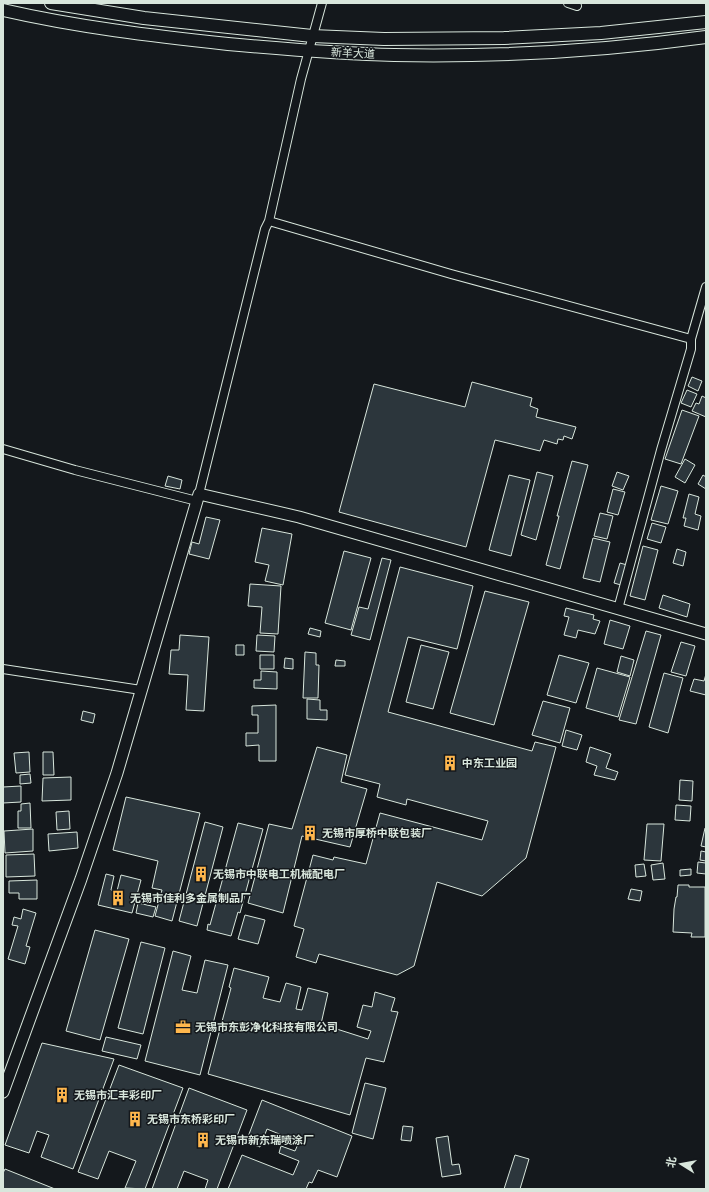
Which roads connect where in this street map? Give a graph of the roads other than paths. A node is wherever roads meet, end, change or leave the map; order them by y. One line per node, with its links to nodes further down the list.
1 (51, 3): 7 (main road, 新羊大道)
2 (322, 3): 7 (street)
3 (568, 3): 4 (street)
4 (577, 6)
5 (3, 10): 9 (main road, 新羊大道)
6 (706, 22): 7 (main road, 新羊大道)
7 (312, 36): 9 (street)
8 (706, 37): 9 (main road, 新羊大道)
9 (309, 51): 10 (street)
10 (269, 221): 12 (street); 14 (street)
11 (706, 287): 12 (street)
12 (691, 339): 15 (street)
13 (3, 449): 14 (street)
14 (198, 498): 15 (street); 18 (street)
15 (618, 608): 16 (street)
16 (706, 634)
17 (3, 669): 18 (street)
18 (141, 690): 19 (street)
19 (3, 1092)

